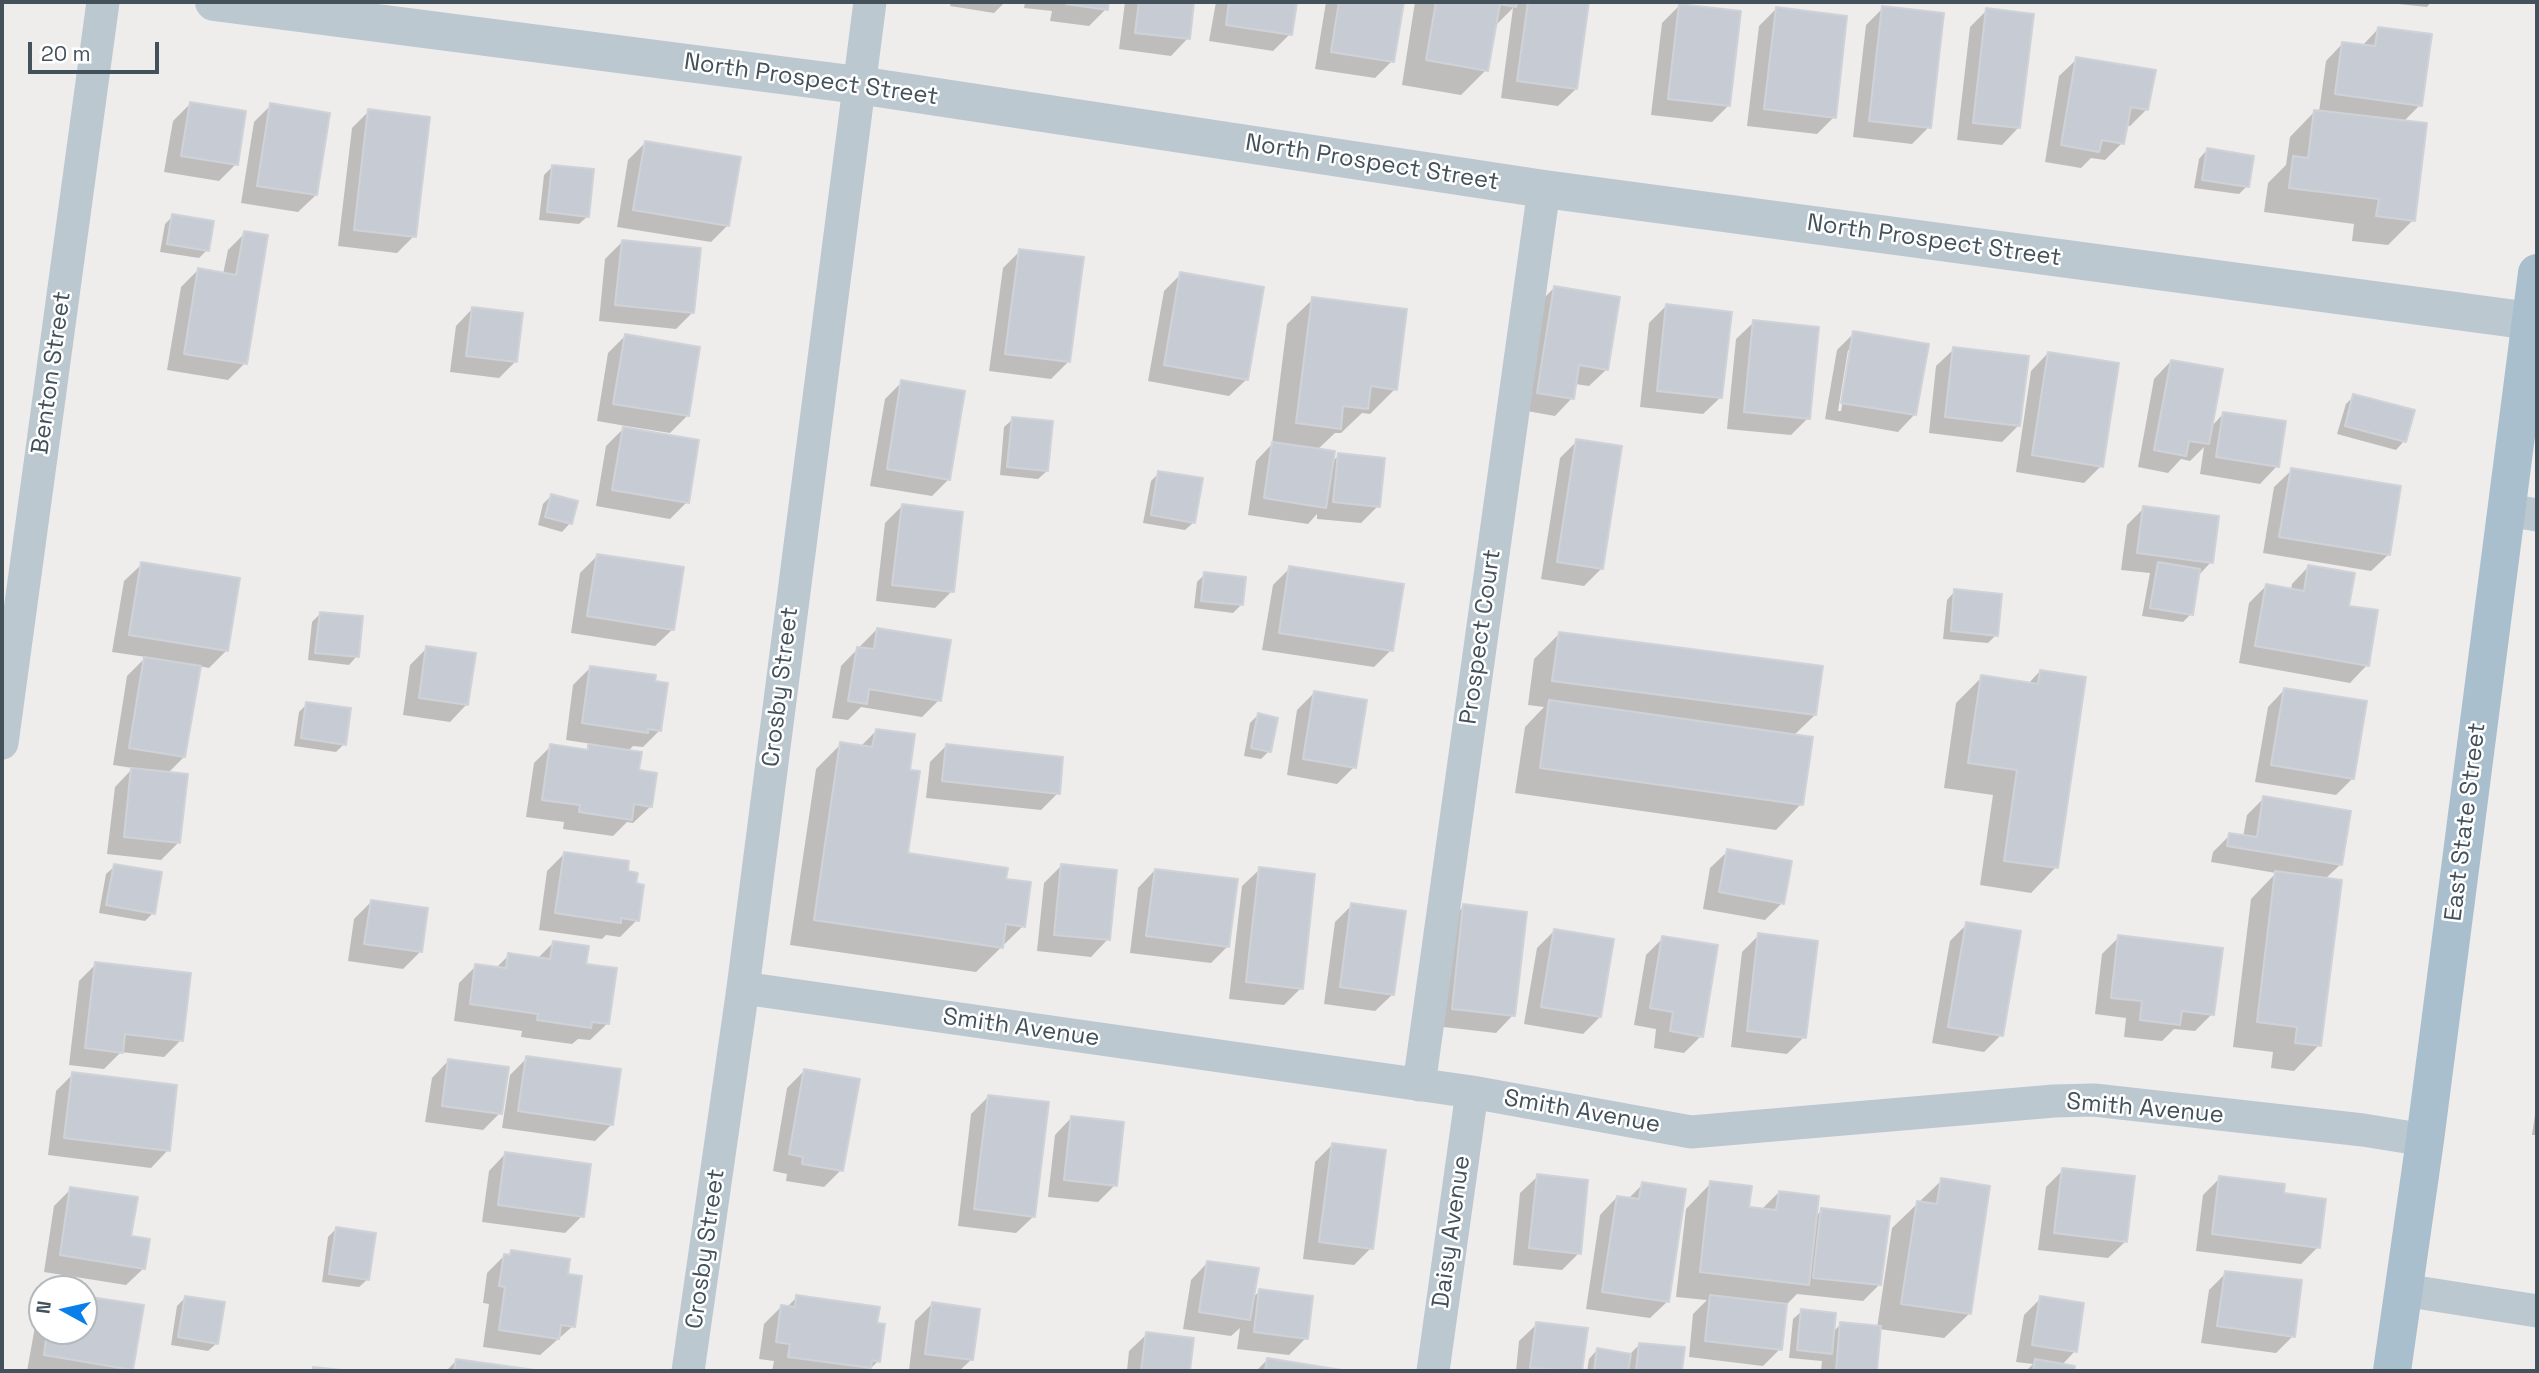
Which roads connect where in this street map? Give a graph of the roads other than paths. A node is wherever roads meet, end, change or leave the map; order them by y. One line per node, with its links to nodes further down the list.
1 (103, 2): 9 (street, Benton Street)
2 (214, 2): 4 (street, North Prospect Street)
3 (870, 2): 4 (street, Crosby Street)
4 (858, 85): 5 (street, North Prospect Street); 10 (street, Crosby Street)
5 (1544, 189): 7 (street, North Prospect Street); 11 (street, Prospect Court)
6 (2537, 273): 7 (main road, East State Street)
7 (2531, 321): 8 (main road, East State Street)
8 (2522, 512): 13 (main road, East State Street)
9 (2, 743)
10 (743, 988): 11 (street, Smith Avenue); 16 (street, Crosby Street)
11 (1419, 1085): 12 (street, Smith Avenue)
12 (1472, 1093): 13 (street, Smith Avenue); 17 (street, Daisy Avenue)
13 (2425, 1140): 14 (main road, East State Street)
14 (2403, 1290): 15 (street); 18 (main road, East State Street)
15 (2537, 1311)
16 (688, 1371)
17 (1433, 1371)
18 (2392, 1371)

